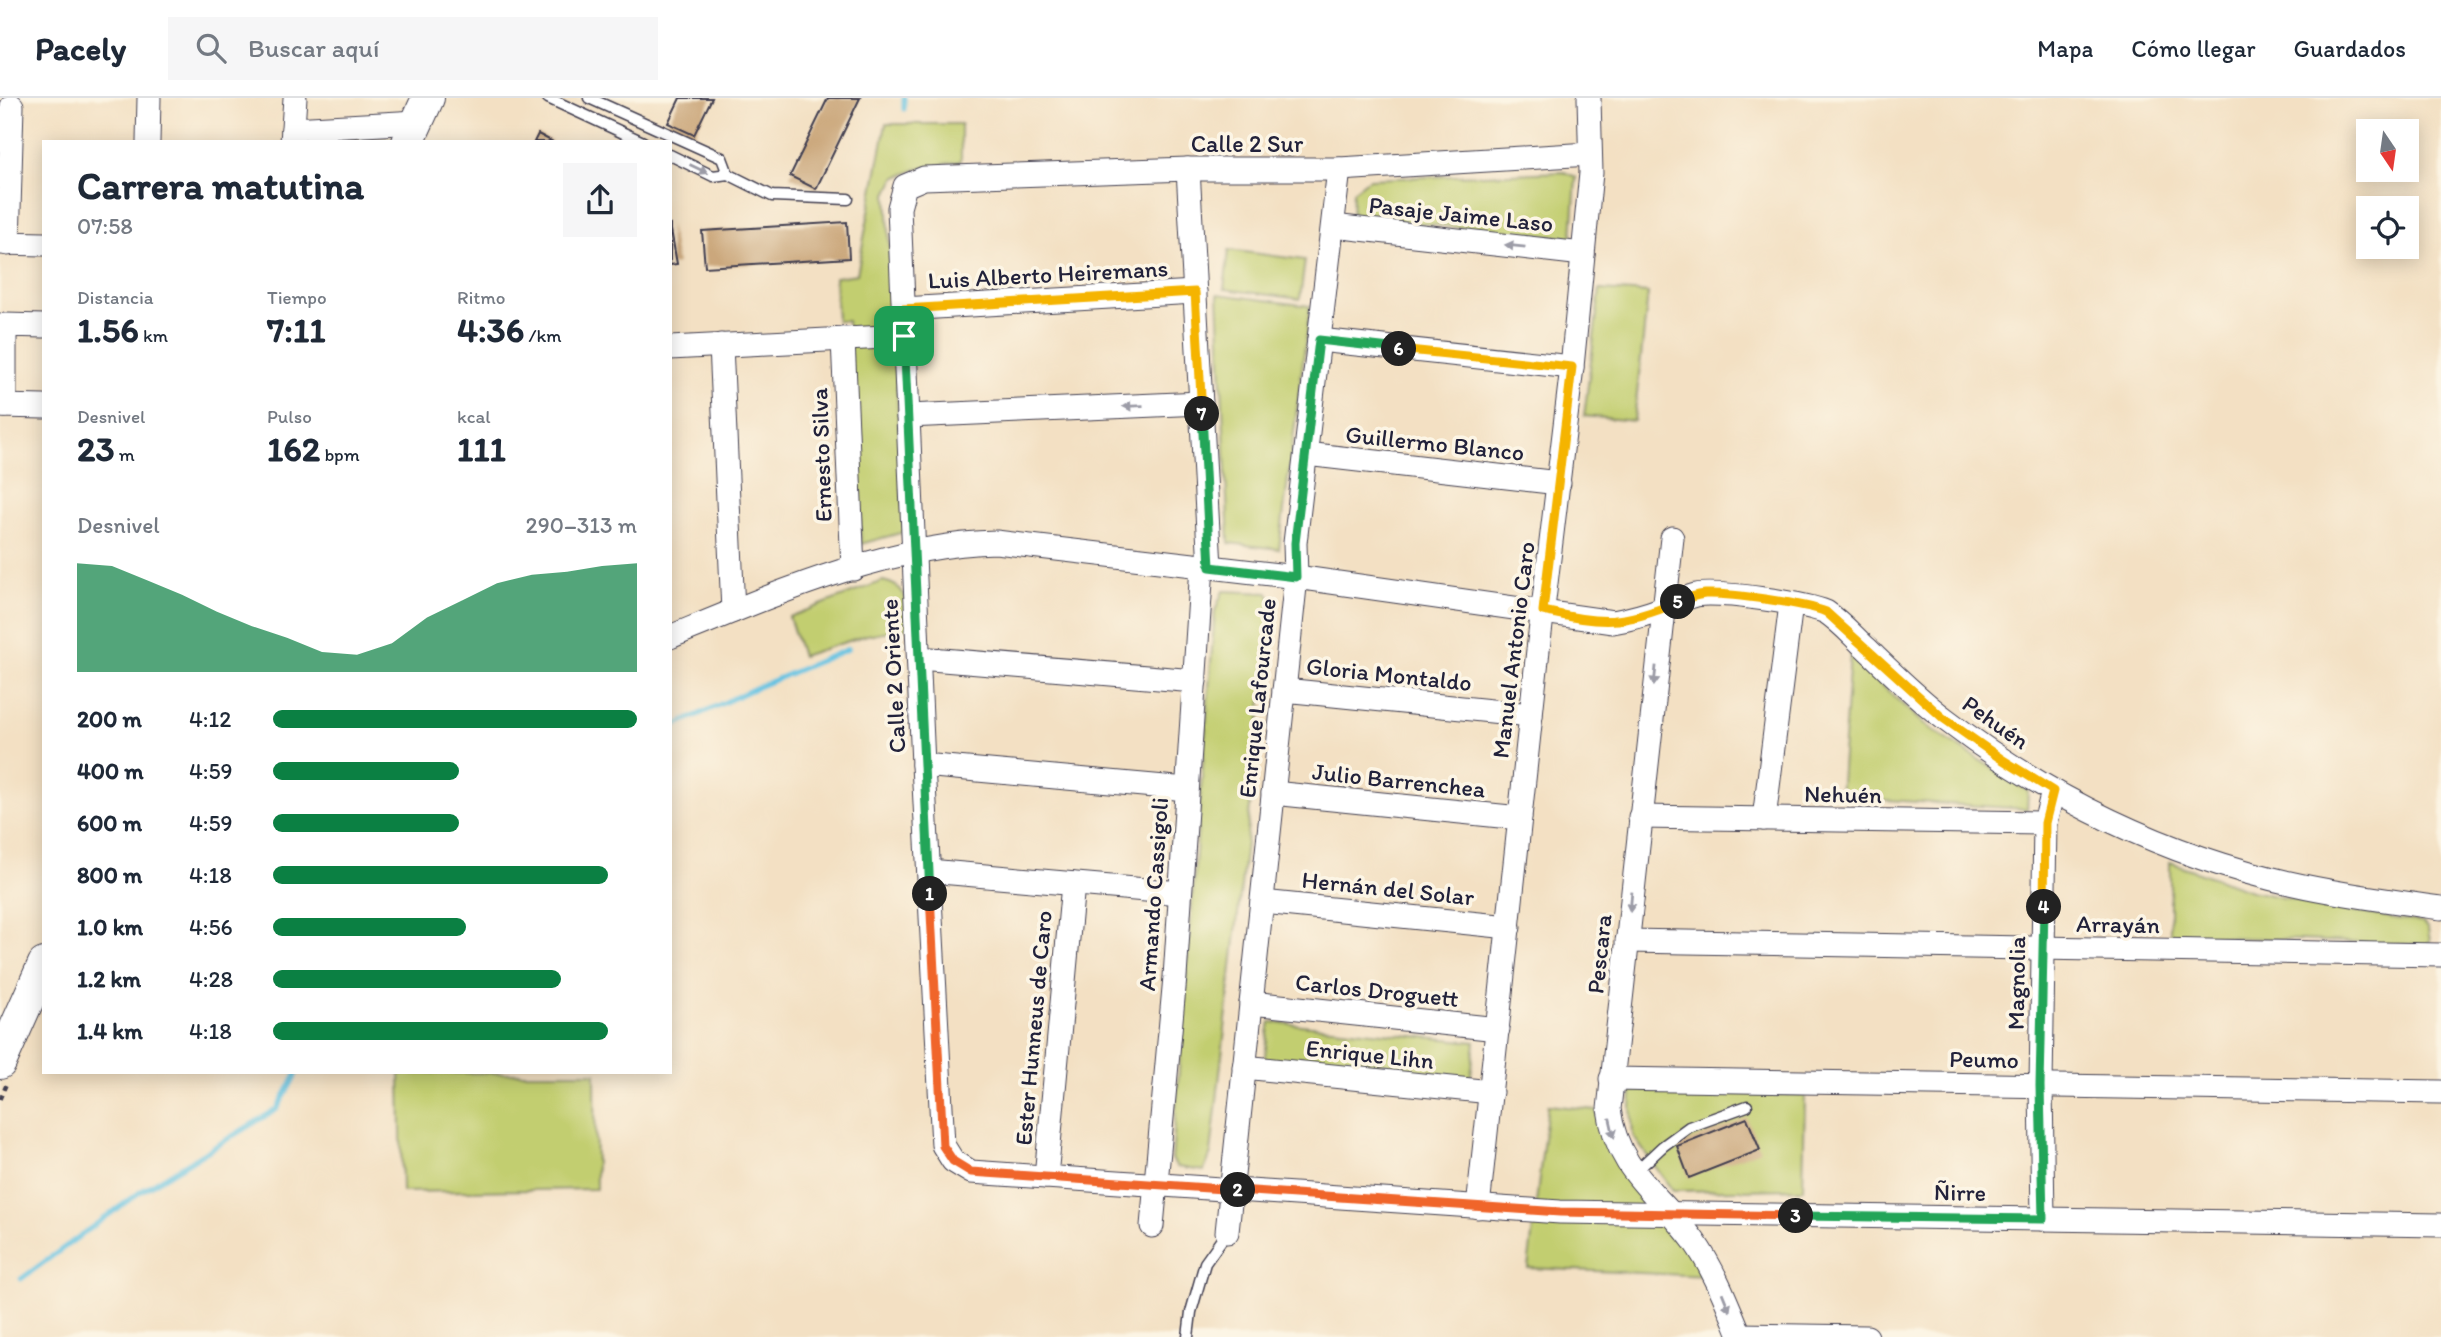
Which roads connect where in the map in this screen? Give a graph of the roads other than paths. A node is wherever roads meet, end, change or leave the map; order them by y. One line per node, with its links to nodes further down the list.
1 (149, 98): 12 (street)
2 (295, 98): 11 (street)
3 (548, 98): 10 (lane)
4 (589, 98): 7 (lane)
5 (1589, 98): 15 (street, Manuel Antonio Caro)
6 (12, 106): 23 (street)
7 (618, 111): 9 (lane); 10 (lane)
8 (418, 120): 11 (street)
9 (646, 123): 14 (lane); 19 (lane)
10 (611, 127): 13 (lane)
11 (293, 135)
12 (148, 140)
13 (639, 140)
14 (641, 140)
15 (1590, 154): 18 (street, Calle 2 Sur); 25 (street, Manuel Antonio Caro)
16 (672, 156): 19 (lane, one-way to 19)
17 (1188, 169): 18 (street, Calle 2 Sur); 20 (street, Calle 2 Sur); 26 (street, Armando Cassigoli)
18 (1339, 169): 22 (street, Enrique Lafourcade)
19 (728, 174): 21 (lane)
20 (905, 186): 27 (street, Calle 2 Oriente)
21 (848, 199)
22 (1333, 226): 25 (street, Pasaje Jaime Laso, one-way to 22); 31 (street, Enrique Lafourcade)
23 (4, 244): 24 (street)
24 (42, 244)
25 (1583, 254): 34 (street, Manuel Antonio Caro)
26 (1195, 292): 27 (street, Luis Alberto Heiremans); 35 (street, Armando Cassigoli)
27 (903, 309): 29 (street, Calle 2 Oriente)
28 (42, 326): 36 (street)
29 (904, 336): 30 (street); 38 (street, Calle 2 Oriente)
30 (843, 339): 32 (street); 44 (street, Ernesto Silva)
31 (1319, 340): 34 (street); 39 (street, Enrique Lafourcade)
32 (721, 345): 33 (street); 48 (street)
33 (672, 348)
34 (1572, 367): 40 (street, Manuel Antonio Caro)
35 (1201, 403): 38 (street, one-way to 38); 43 (street, Armando Cassigoli)
36 (3, 406): 37 (street)
37 (42, 407)
38 (908, 416): 42 (street, Calle 2 Oriente)
39 (1306, 454): 40 (street, Guillermo Blanco); 45 (street, Enrique Lafourcade)
40 (1559, 483): 49 (street, Manuel Antonio Caro)
41 (1672, 538): 47 (street, Pescara)
42 (913, 551): 43 (street, Pehuén); 44 (street, Pehuén); 51 (street, Calle 2 Oriente)
43 (1206, 566): 45 (street, Pehuén); 52 (street, Armando Cassigoli)
44 (853, 569): 48 (street, Pehuén)
45 (1296, 577): 49 (street, Pehuén); 53 (street, Enrique Lafourcade)
46 (1791, 604): 47 (street, Pehuén); 57 (street, Pehuén); 61 (street)
47 (1663, 608): 49 (street, Pehuén); 59 (street, Pescara, one-way to 59)
48 (733, 611): 50 (street, Pehuén)
49 (1543, 611): 54 (street, Manuel Antonio Caro)
50 (672, 636)
51 (919, 658): 52 (street); 55 (street, Calle 2 Oriente)
52 (1195, 681): 56 (street, Armando Cassigoli)
53 (1284, 690): 54 (street, Gloria Montaldo); 58 (street, Enrique Lafourcade)
54 (1531, 715): 60 (street, Manuel Antonio Caro)
55 (923, 765): 56 (street); 63 (street, Calle 2 Oriente)
56 (1187, 789): 65 (street, Armando Cassigoli)
57 (2053, 791): 62 (street, Magnolia); 67 (street, Pehuén)
58 (1273, 793): 60 (street, Julio Barrenchea); 66 (street, Enrique Lafourcade)
59 (1640, 817): 61 (street, Nehuén); 69 (street, Pescara, one-way to 69)
60 (1520, 818): 68 (street, Manuel Antonio Caro)
61 (1764, 819): 62 (street, Nehuén)
62 (2045, 823): 70 (street, Magnolia)
63 (929, 872): 64 (street); 82 (street, Calle 2 Oriente)
64 (1073, 884): 65 (street); 84 (street, Ester Hunneus de Caro)
65 (1180, 893): 85 (street, Armando Cassigoli)
66 (1262, 902): 68 (street, Hernán del Solar); 73 (street, Enrique Lafourcade)
67 (2441, 908)
68 (1509, 927): 74 (street, Manuel Antonio Caro)
69 (1627, 941): 70 (street, Arrayán); 77 (street, Pescara)
70 (2043, 949): 71 (street, Arrayán); 78 (street, Magnolia)
71 (2441, 955)
72 (42, 968): 75 (main road)
73 (1251, 1003): 74 (street, Carlos Droguett); 76 (street, Enrique Lafourcade)
74 (1498, 1029): 79 (street, Manuel Antonio Caro)
75 (0, 1063)
76 (1244, 1067): 79 (street, Enrique Lihn); 86 (street, Enrique Lafourcade)
77 (1611, 1079): 78 (street, Peumo); 83 (street, Pescara, one-way to 83)
78 (2040, 1086): 80 (street, Peumo); 89 (street, Magnolia)
79 (1491, 1092): 87 (street, Manuel Antonio Caro)
80 (2441, 1093)
81 (1747, 1106): 83 (lane)
82 (953, 1161): 84 (street, Ñirre)
83 (1633, 1173): 88 (street, Pescara)
84 (1046, 1177): 85 (street, Ñirre)
85 (1155, 1184): 86 (street, Ñirre); 91 (street, Armando Cassigoli)
86 (1231, 1189): 87 (street, Ñirre); 92 (street, Enrique Lafourcade)
87 (1478, 1207): 88 (street, Ñirre)
88 (1673, 1214): 89 (street, Ñirre); 93 (street, Pescara, one-way to 93)
89 (2043, 1219): 90 (street, Ñirre)
90 (2441, 1225)
91 (1152, 1226)
92 (1227, 1232): 94 (lane)
93 (1740, 1336): 95 (street)
94 (1188, 1337)
95 (1867, 1337)

